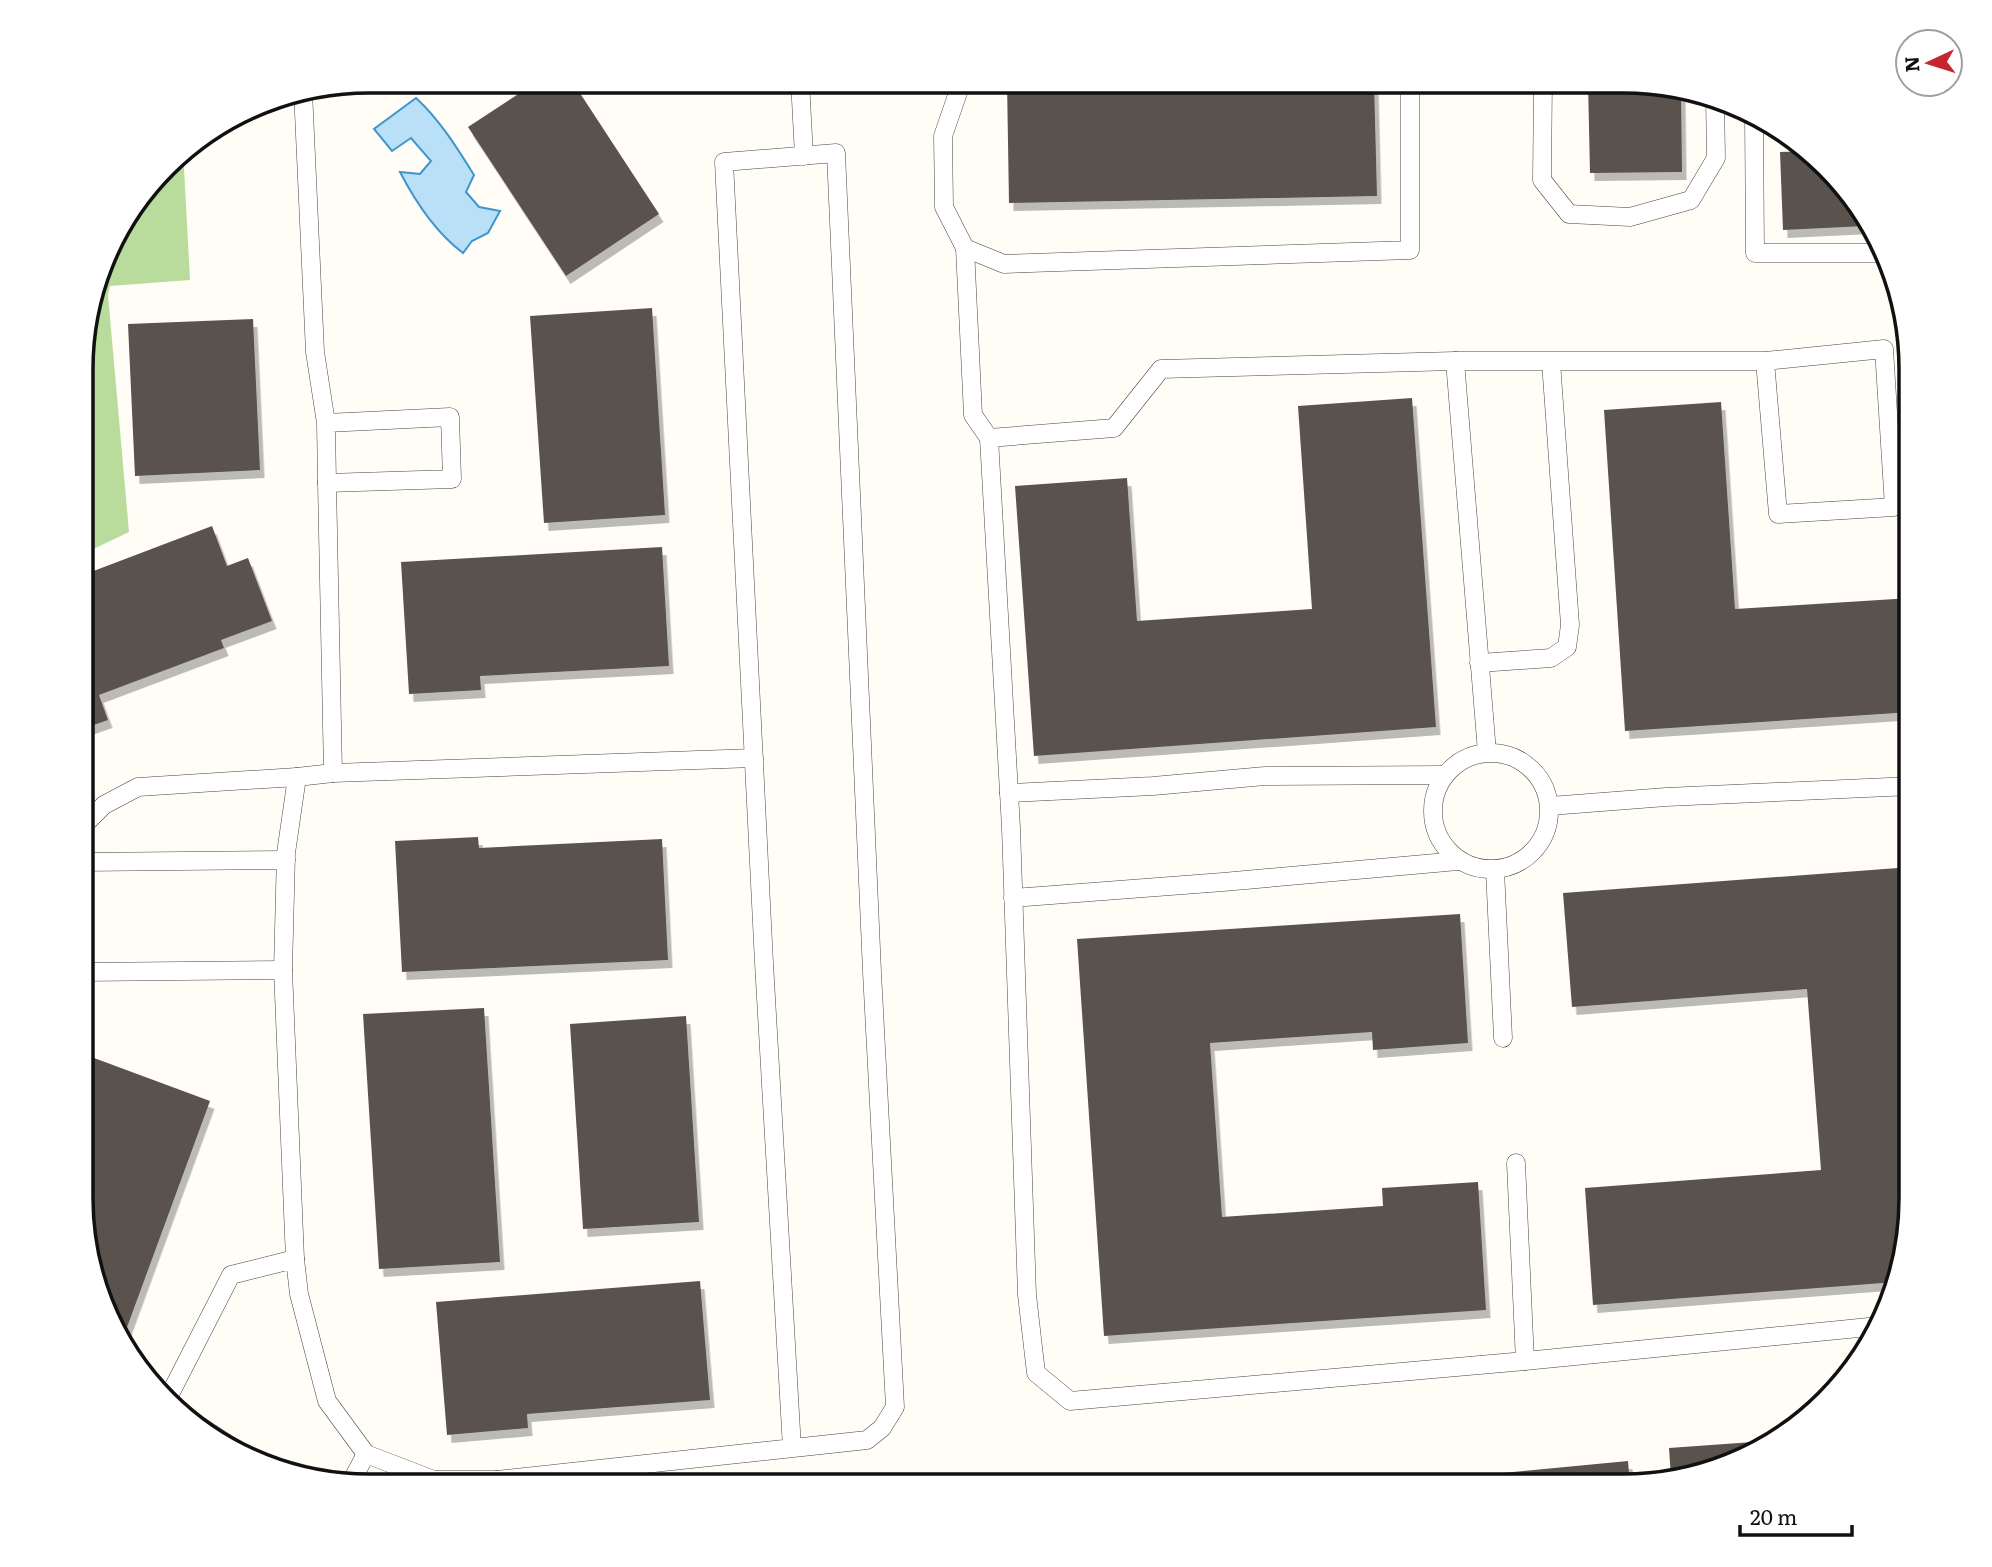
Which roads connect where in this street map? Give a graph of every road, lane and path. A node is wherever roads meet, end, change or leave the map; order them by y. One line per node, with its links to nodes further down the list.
1 (801, 93): 8 (lane)
2 (958, 93): 9 (lane)
3 (1410, 93): 9 (lane)
4 (1543, 93): 6 (lane)
5 (303, 101): 14 (lane)
6 (1715, 108)
7 (1754, 126): 10 (lane)
8 (804, 156): 19 (lane); 40 (lane)
9 (965, 248): 15 (lane)
10 (1874, 253)
11 (1455, 361): 13 (lane); 15 (lane); 17 (lane)
12 (1765, 361): 12 (lane); 13 (lane)
13 (1550, 362): 17 (lane)
14 (326, 423): 16 (lane); 16 (lane)
15 (989, 438): 24 (lane)
16 (327, 484): 20 (lane)
17 (1479, 663): 18 (lane)
18 (1487, 752): 21 (lane); 25 (lane)
19 (754, 758): 20 (lane); 40 (lane)
20 (333, 773): 22 (lane)
21 (1444, 775): 24 (lane); 28 (lane)
22 (297, 777): 26 (lane); 27 (lane)
23 (1899, 787): 25 (lane)
24 (1009, 793): 31 (lane)
25 (1550, 806): 30 (lane)
26 (93, 816)
27 (286, 860): 29 (lane); 32 (lane)
28 (1458, 861): 30 (lane); 31 (lane)
29 (93, 863)
30 (1494, 870): 34 (lane)
31 (1013, 898): 38 (lane)
32 (283, 970): 33 (lane); 36 (lane)
33 (93, 972)
34 (1503, 1038)
35 (1516, 1163): 38 (lane)
36 (295, 1259): 39 (lane); 41 (lane)
37 (1867, 1327): 38 (lane)
38 (1525, 1361)
39 (172, 1391)
40 (792, 1448): 44 (lane)
41 (366, 1454): 42 (lane); 43 (lane)
42 (355, 1474)
43 (418, 1474)
44 (573, 1474)

